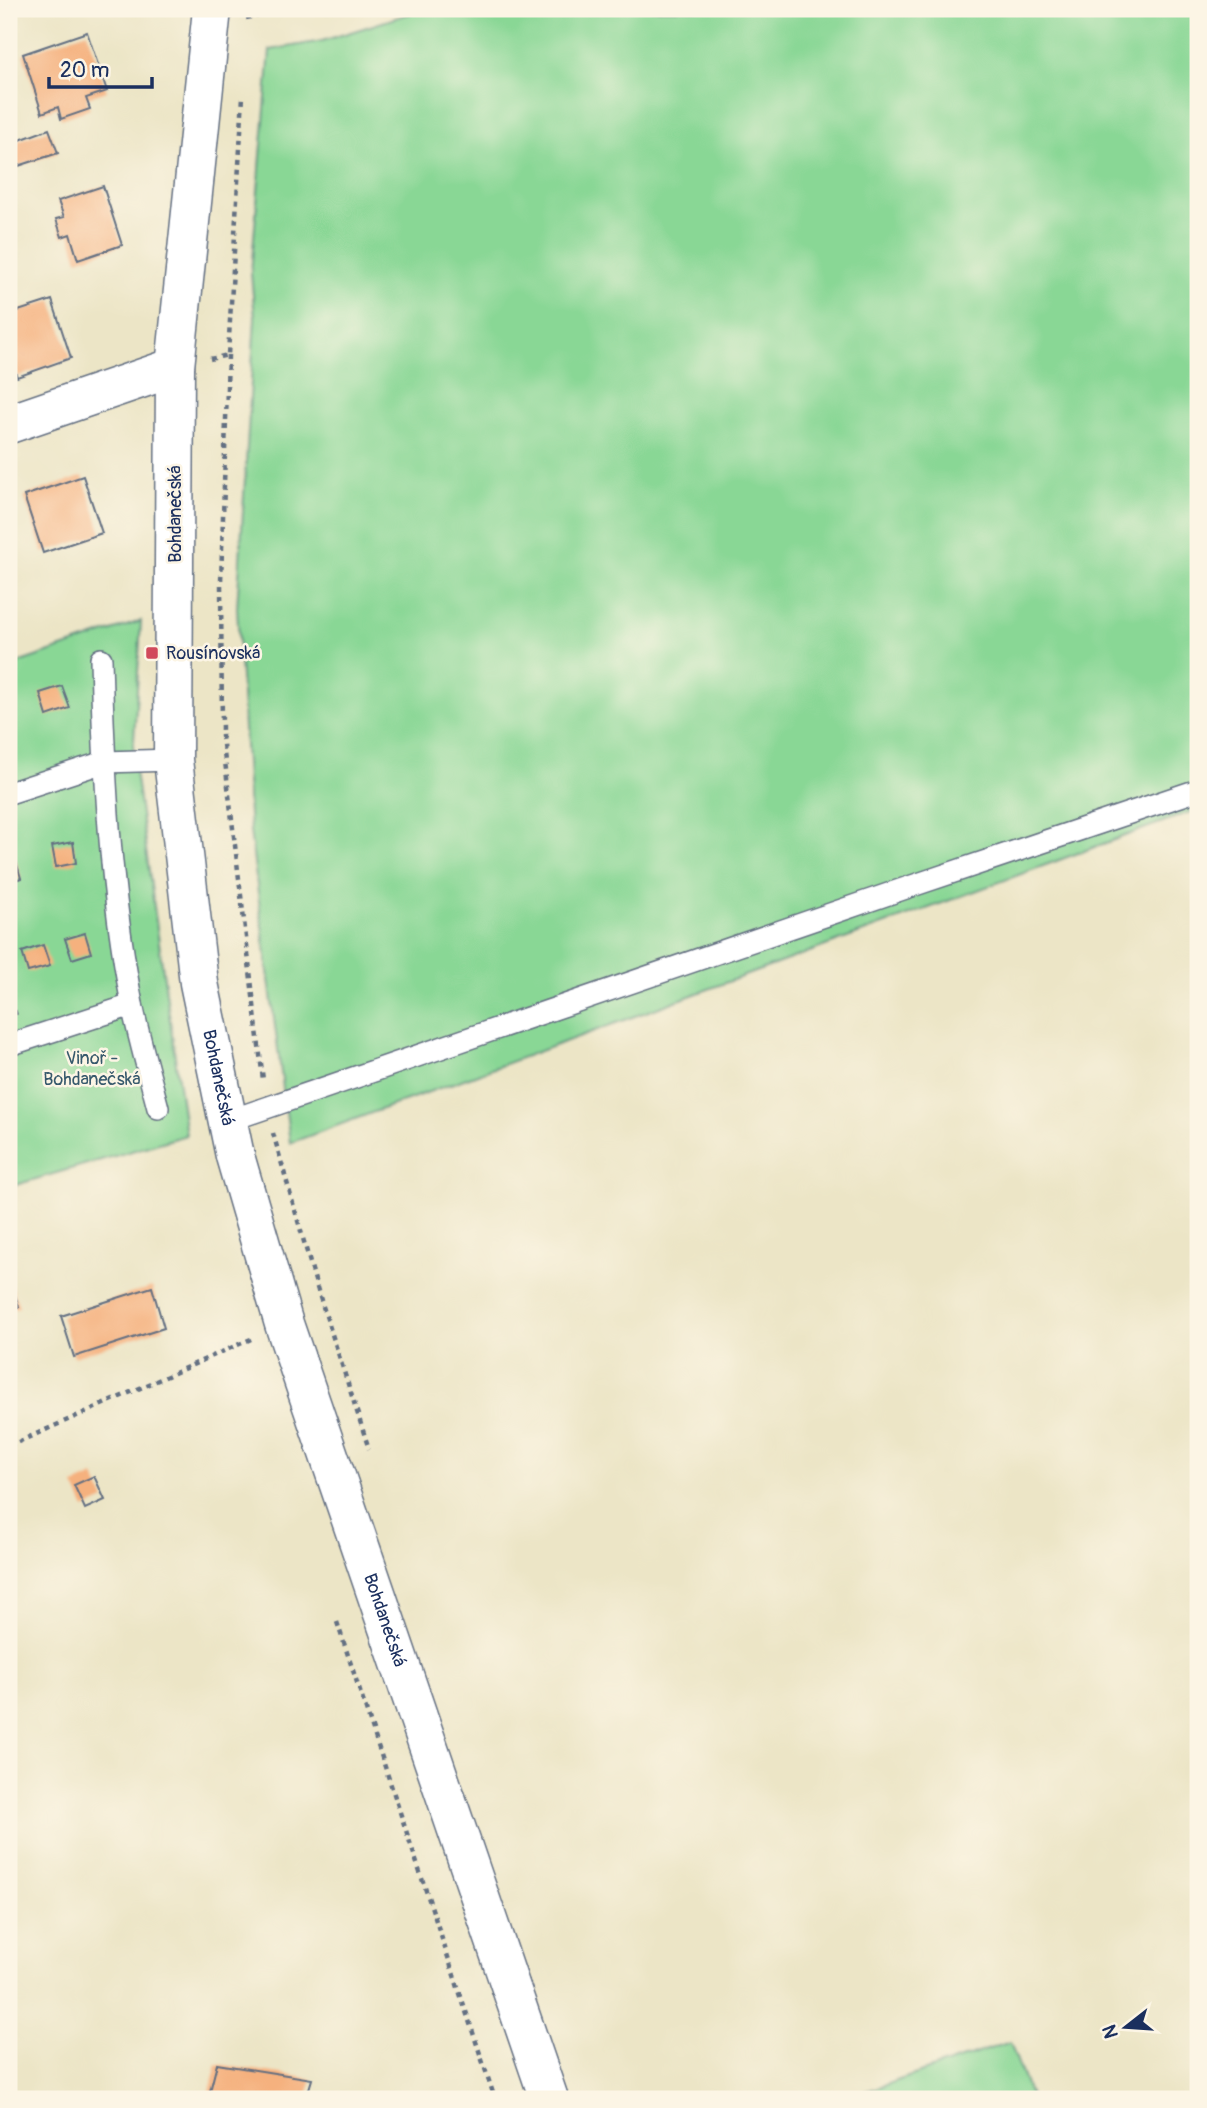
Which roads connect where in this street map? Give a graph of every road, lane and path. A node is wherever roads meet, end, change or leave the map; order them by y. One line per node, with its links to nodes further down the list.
1 (249, 9): 3 (path)
2 (296, 9): 3 (path)
3 (223, 14): 6 (street, Bohdanečská)
4 (243, 87): 5 (path)
5 (228, 355): 6 (path); 16 (path)
6 (190, 364): 7 (street); 9 (street, Bohdanečská)
7 (9, 424)
8 (101, 659): 10 (lane)
9 (173, 760): 10 (lane); 17 (street, Bohdanečská)
10 (104, 762): 12 (lane); 13 (lane)
11 (1198, 790): 16 (lane)
12 (9, 793)
13 (132, 1004): 14 (lane); 15 (lane)
14 (9, 1045)
15 (158, 1108)
16 (265, 1108): 17 (lane); 20 (path)
17 (228, 1121): 18 (street, Bohdanečská)
18 (284, 1324): 19 (path); 23 (street, Bohdanečská)
19 (9, 1446)
20 (372, 1461)
21 (337, 1622): 22 (path)
22 (495, 2099)
23 (549, 2099)

